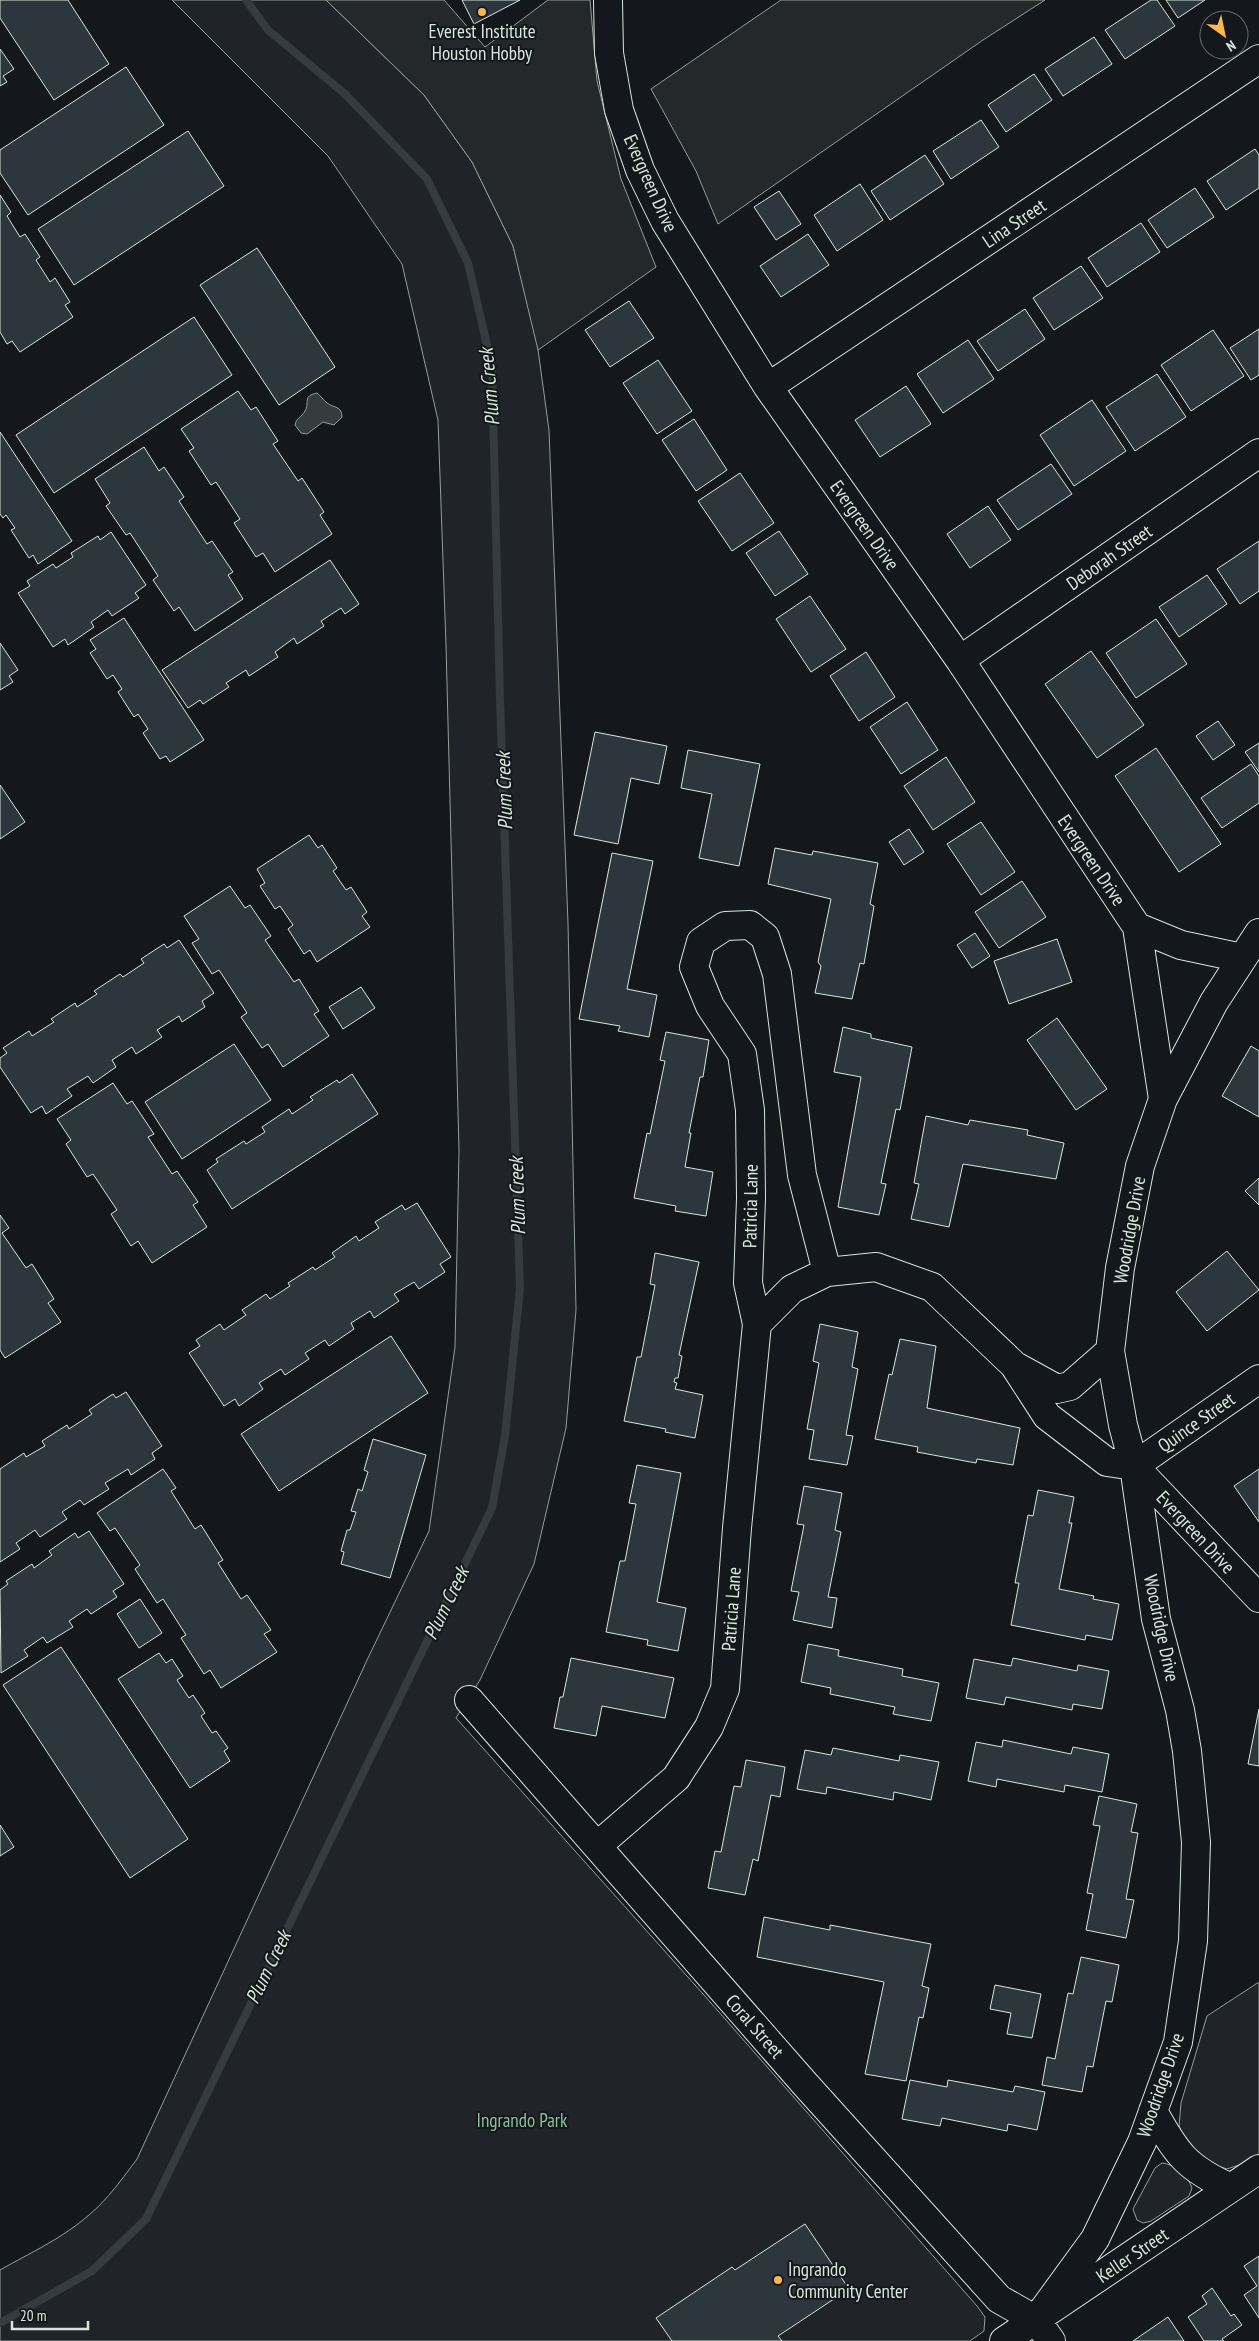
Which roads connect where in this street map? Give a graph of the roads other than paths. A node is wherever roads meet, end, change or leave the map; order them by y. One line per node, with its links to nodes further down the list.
1 (608, 0): 3 (street, Evergreen Drive)
2 (1259, 59): 3 (street, Lina Street)
3 (768, 387): 5 (street, Evergreen Drive)
4 (1259, 453): 5 (street, Deborah Street)
5 (960, 660): 6 (street, Evergreen Drive)
6 (1137, 927): 8 (street); 9 (street)
7 (1259, 933): 8 (street, Woodridge Drive)
8 (1242, 958): 9 (street, Woodridge Drive)
9 (1163, 1099): 12 (street, Woodridge Drive)
10 (827, 1272): 11 (street); 11 (street, Patricia Lane); 13 (street)
11 (757, 1324): 18 (street, Patricia Lane)
12 (1110, 1352): 13 (street); 15 (street, Woodridge Drive)
13 (1014, 1365): 15 (street)
14 (1259, 1379): 15 (street, Quince Street)
15 (1134, 1466): 16 (street, Evergreen Drive); 19 (street, Woodridge Drive)
16 (1259, 1598)
17 (469, 1700): 18 (street, Coral Street)
18 (597, 1846): 22 (street, Coral Street)
19 (1153, 2111): 21 (street); 22 (street, Woodridge Drive)
20 (1259, 2169): 21 (street, Keller Street)
21 (1231, 2188): 22 (street, Keller Street)
22 (1043, 2330): 23 (street, Keller Street)
23 (1004, 2341)

